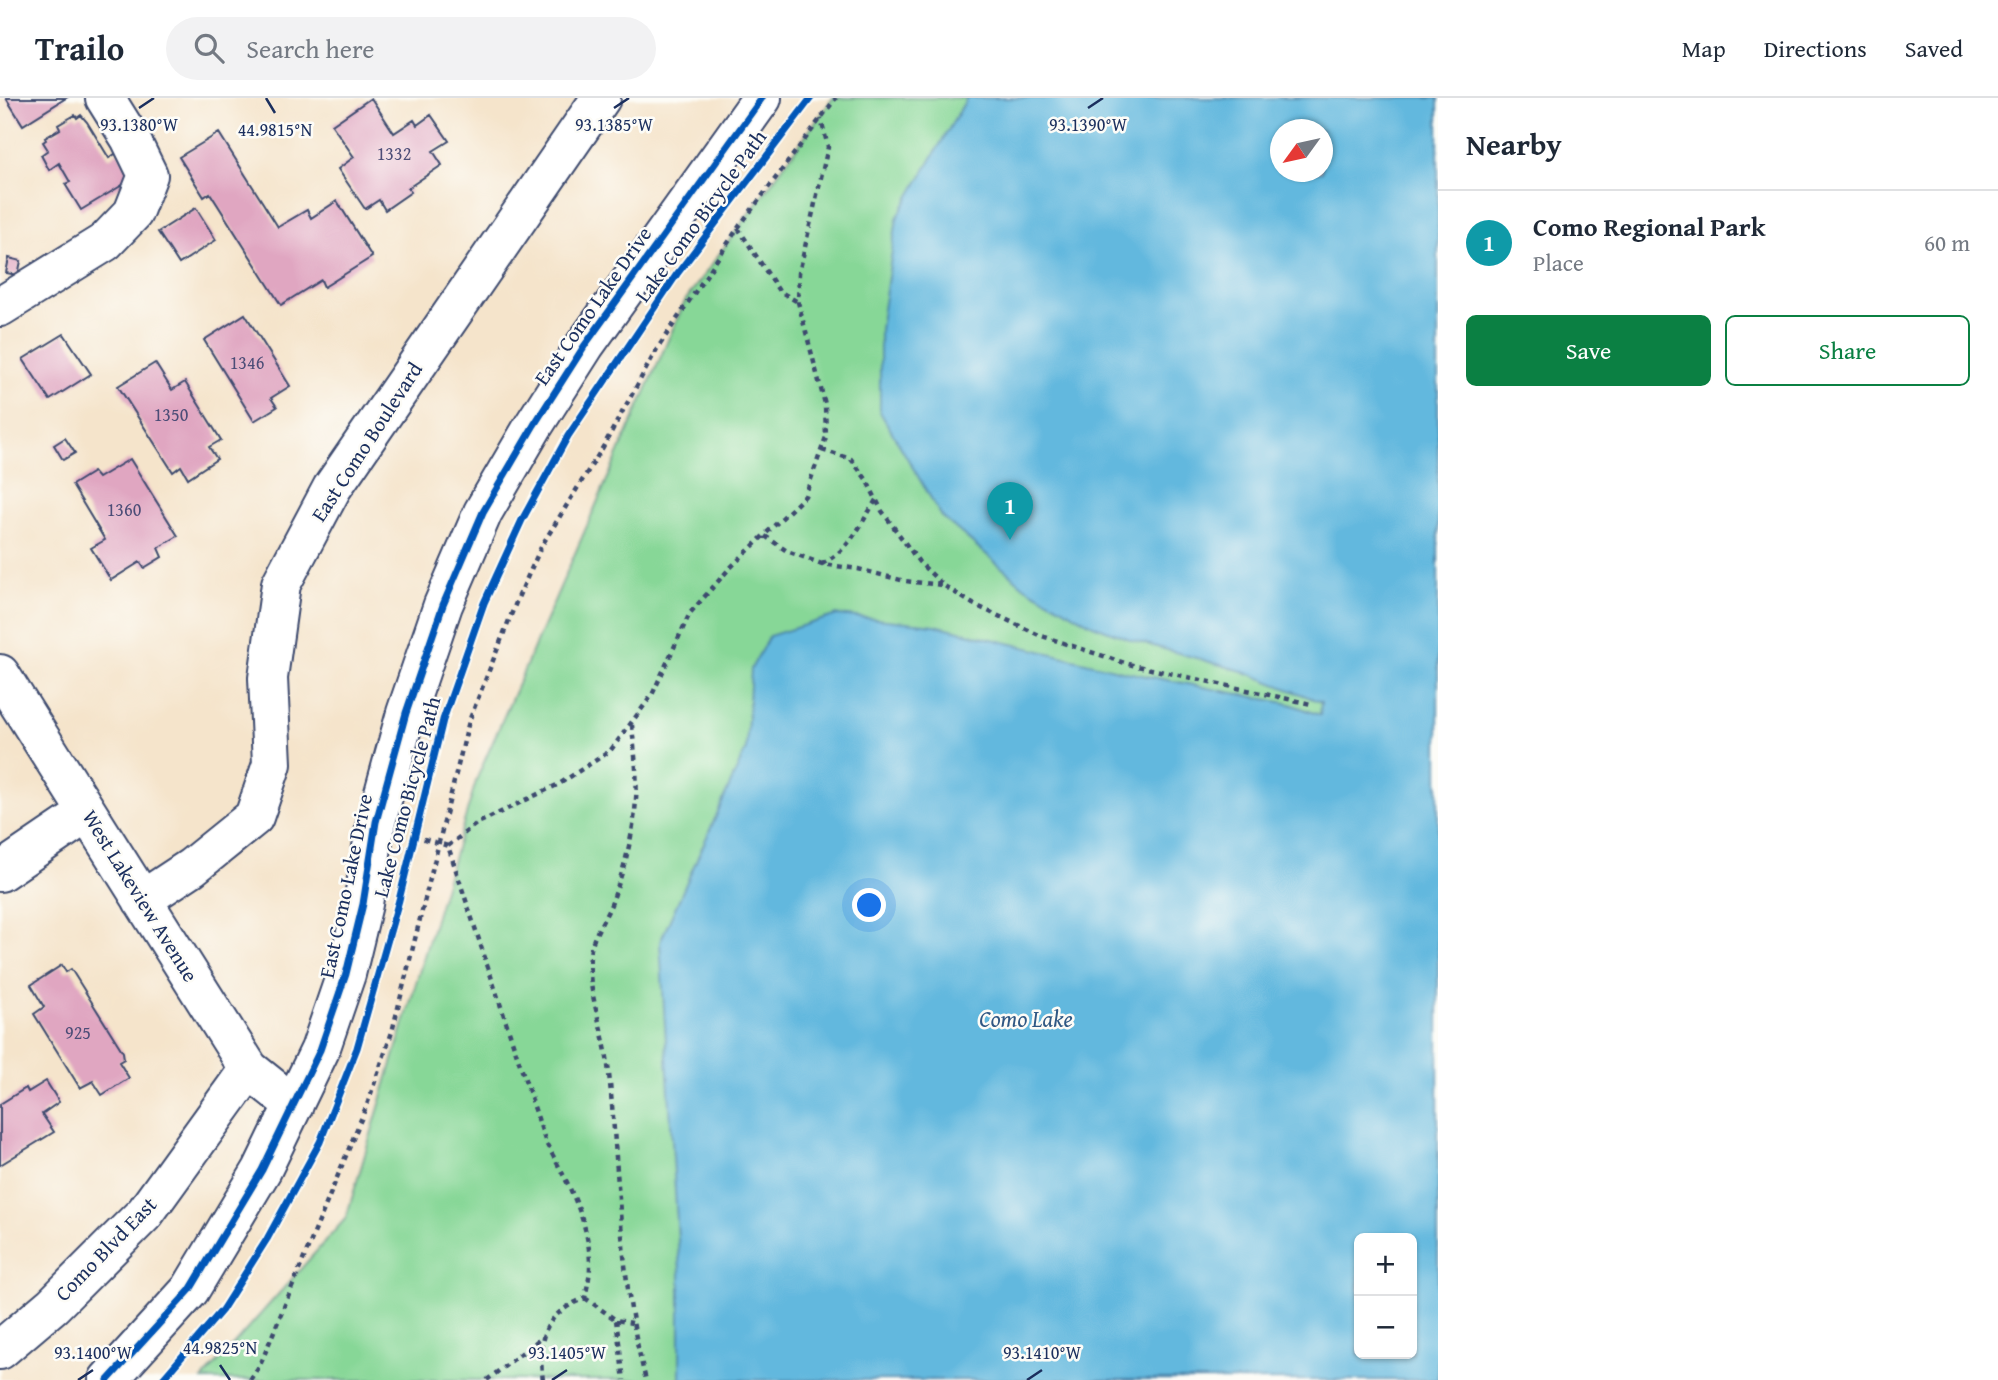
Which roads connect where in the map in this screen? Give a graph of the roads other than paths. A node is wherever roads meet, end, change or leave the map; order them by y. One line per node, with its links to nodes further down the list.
1 (105, 98): 4 (street)
2 (601, 98): 8 (street, East Como Boulevard)
3 (762, 98): 10 (street, East Como Lake Drive)
4 (0, 307)
5 (0, 674): 6 (street, West Lakeview Avenue)
6 (87, 813): 7 (street); 8 (street, West Lakeview Avenue)
7 (0, 872)
8 (142, 900): 9 (street, West Lakeview Avenue)
9 (248, 1069): 10 (street, West Lakeview Avenue); 11 (street, Como Blvd East)
10 (294, 1105): 12 (street, East Como Lake Drive)
11 (0, 1350)
12 (108, 1380)

